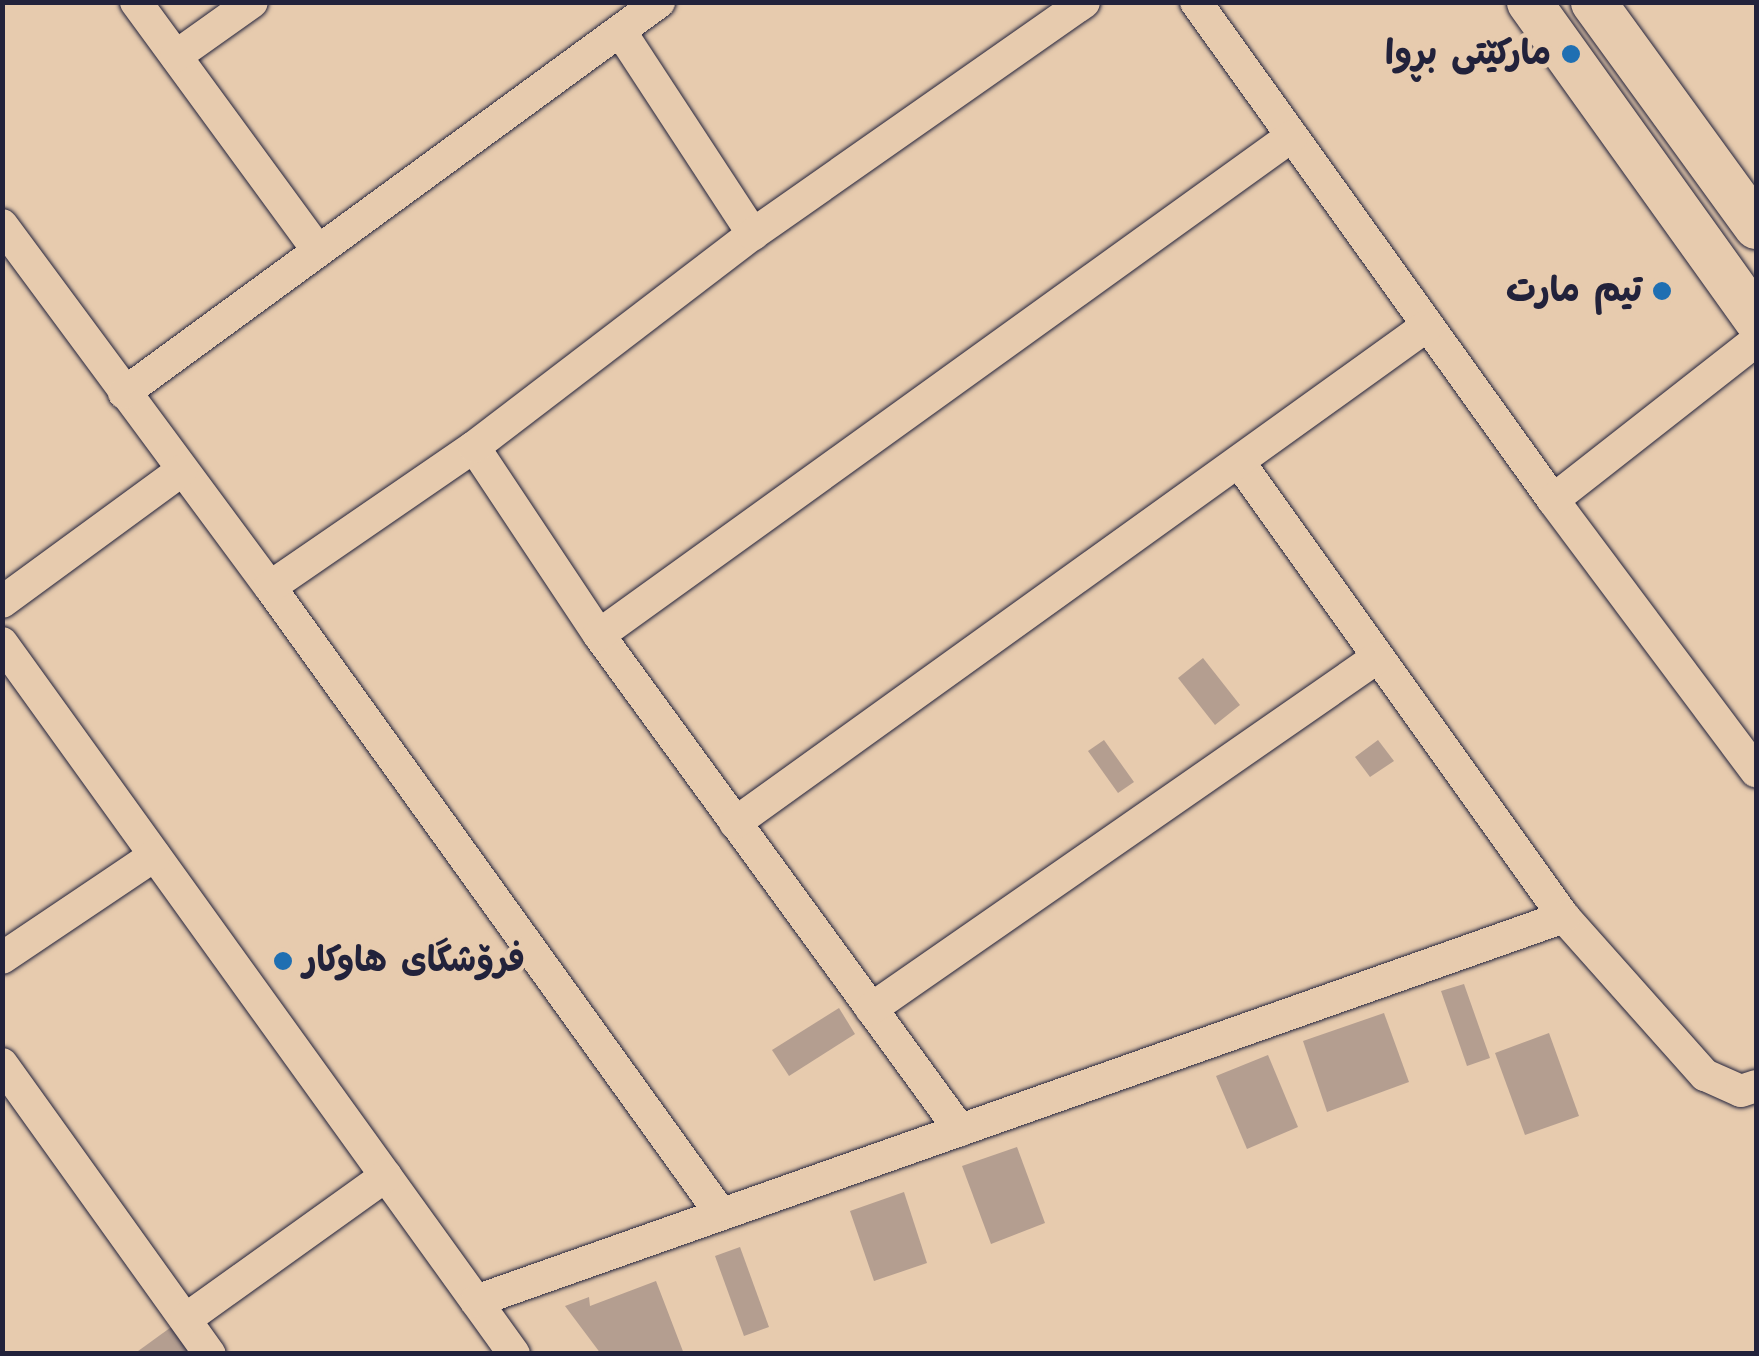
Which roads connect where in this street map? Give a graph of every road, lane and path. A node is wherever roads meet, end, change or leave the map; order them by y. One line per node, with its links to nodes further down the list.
1 (136, 2): 9 (street)
2 (252, 2): 9 (street)
3 (659, 2): 8 (street)
4 (1084, 2): 13 (street)
5 (1196, 2): 10 (street)
6 (1528, 2): 15 (main road)
7 (1593, 2): 12 (main road)
8 (620, 31): 13 (street); 14 (street)
9 (176, 56): 14 (street)
10 (1292, 136): 16 (street); 25 (street)
11 (2, 225): 18 (street)
12 (1756, 226)
13 (754, 234): 19 (street)
14 (318, 251): 18 (street)
15 (1756, 319)
16 (1428, 326): 20 (street); 22 (street)
17 (1756, 341): 22 (street)
18 (124, 392): 21 (street)
19 (474, 446): 23 (street); 25 (street)
20 (1239, 462): 27 (street); 29 (street)
21 (181, 471): 23 (street); 24 (street)
22 (1553, 500): 28 (street)
23 (270, 587): 38 (street)
24 (2, 602)
25 (599, 636): 29 (street)
26 (2, 643): 30 (street)
27 (1378, 657): 31 (street); 33 (street)
28 (1756, 770)
29 (735, 823): 33 (street)
30 (155, 855): 32 (street); 37 (street)
31 (1564, 917): 35 (street); 36 (street)
32 (2, 958)
33 (871, 1009): 36 (street)
34 (2, 1064): 40 (street)
35 (1756, 1086)
36 (960, 1130): 38 (street)
37 (386, 1176): 39 (street); 40 (street)
38 (721, 1214): 39 (street)
39 (476, 1301): 42 (street)
40 (186, 1319): 41 (street)
41 (210, 1354)
42 (514, 1354)

